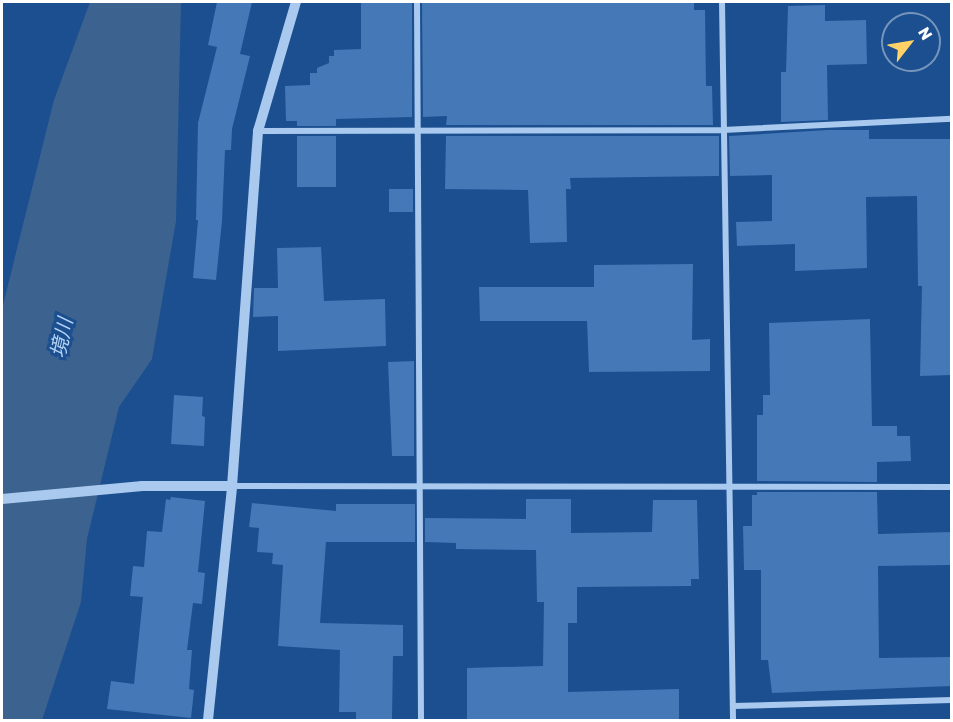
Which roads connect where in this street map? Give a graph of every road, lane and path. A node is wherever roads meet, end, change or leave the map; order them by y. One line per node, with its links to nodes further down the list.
1 (296, 2): 7 (street)
2 (417, 2): 5 (street)
3 (722, 2): 6 (street)
4 (951, 119): 6 (street)
5 (417, 129): 6 (street); 7 (street); 9 (street)
6 (723, 130): 10 (street)
7 (258, 131): 8 (street)
8 (232, 486): 9 (street); 12 (street); 15 (street)
9 (420, 487): 10 (street); 16 (street)
10 (731, 487): 11 (street); 14 (street)
11 (951, 487)
12 (2, 499)
13 (951, 700): 14 (street)
14 (733, 706): 17 (street)
15 (208, 720)
16 (421, 720)
17 (733, 720)

